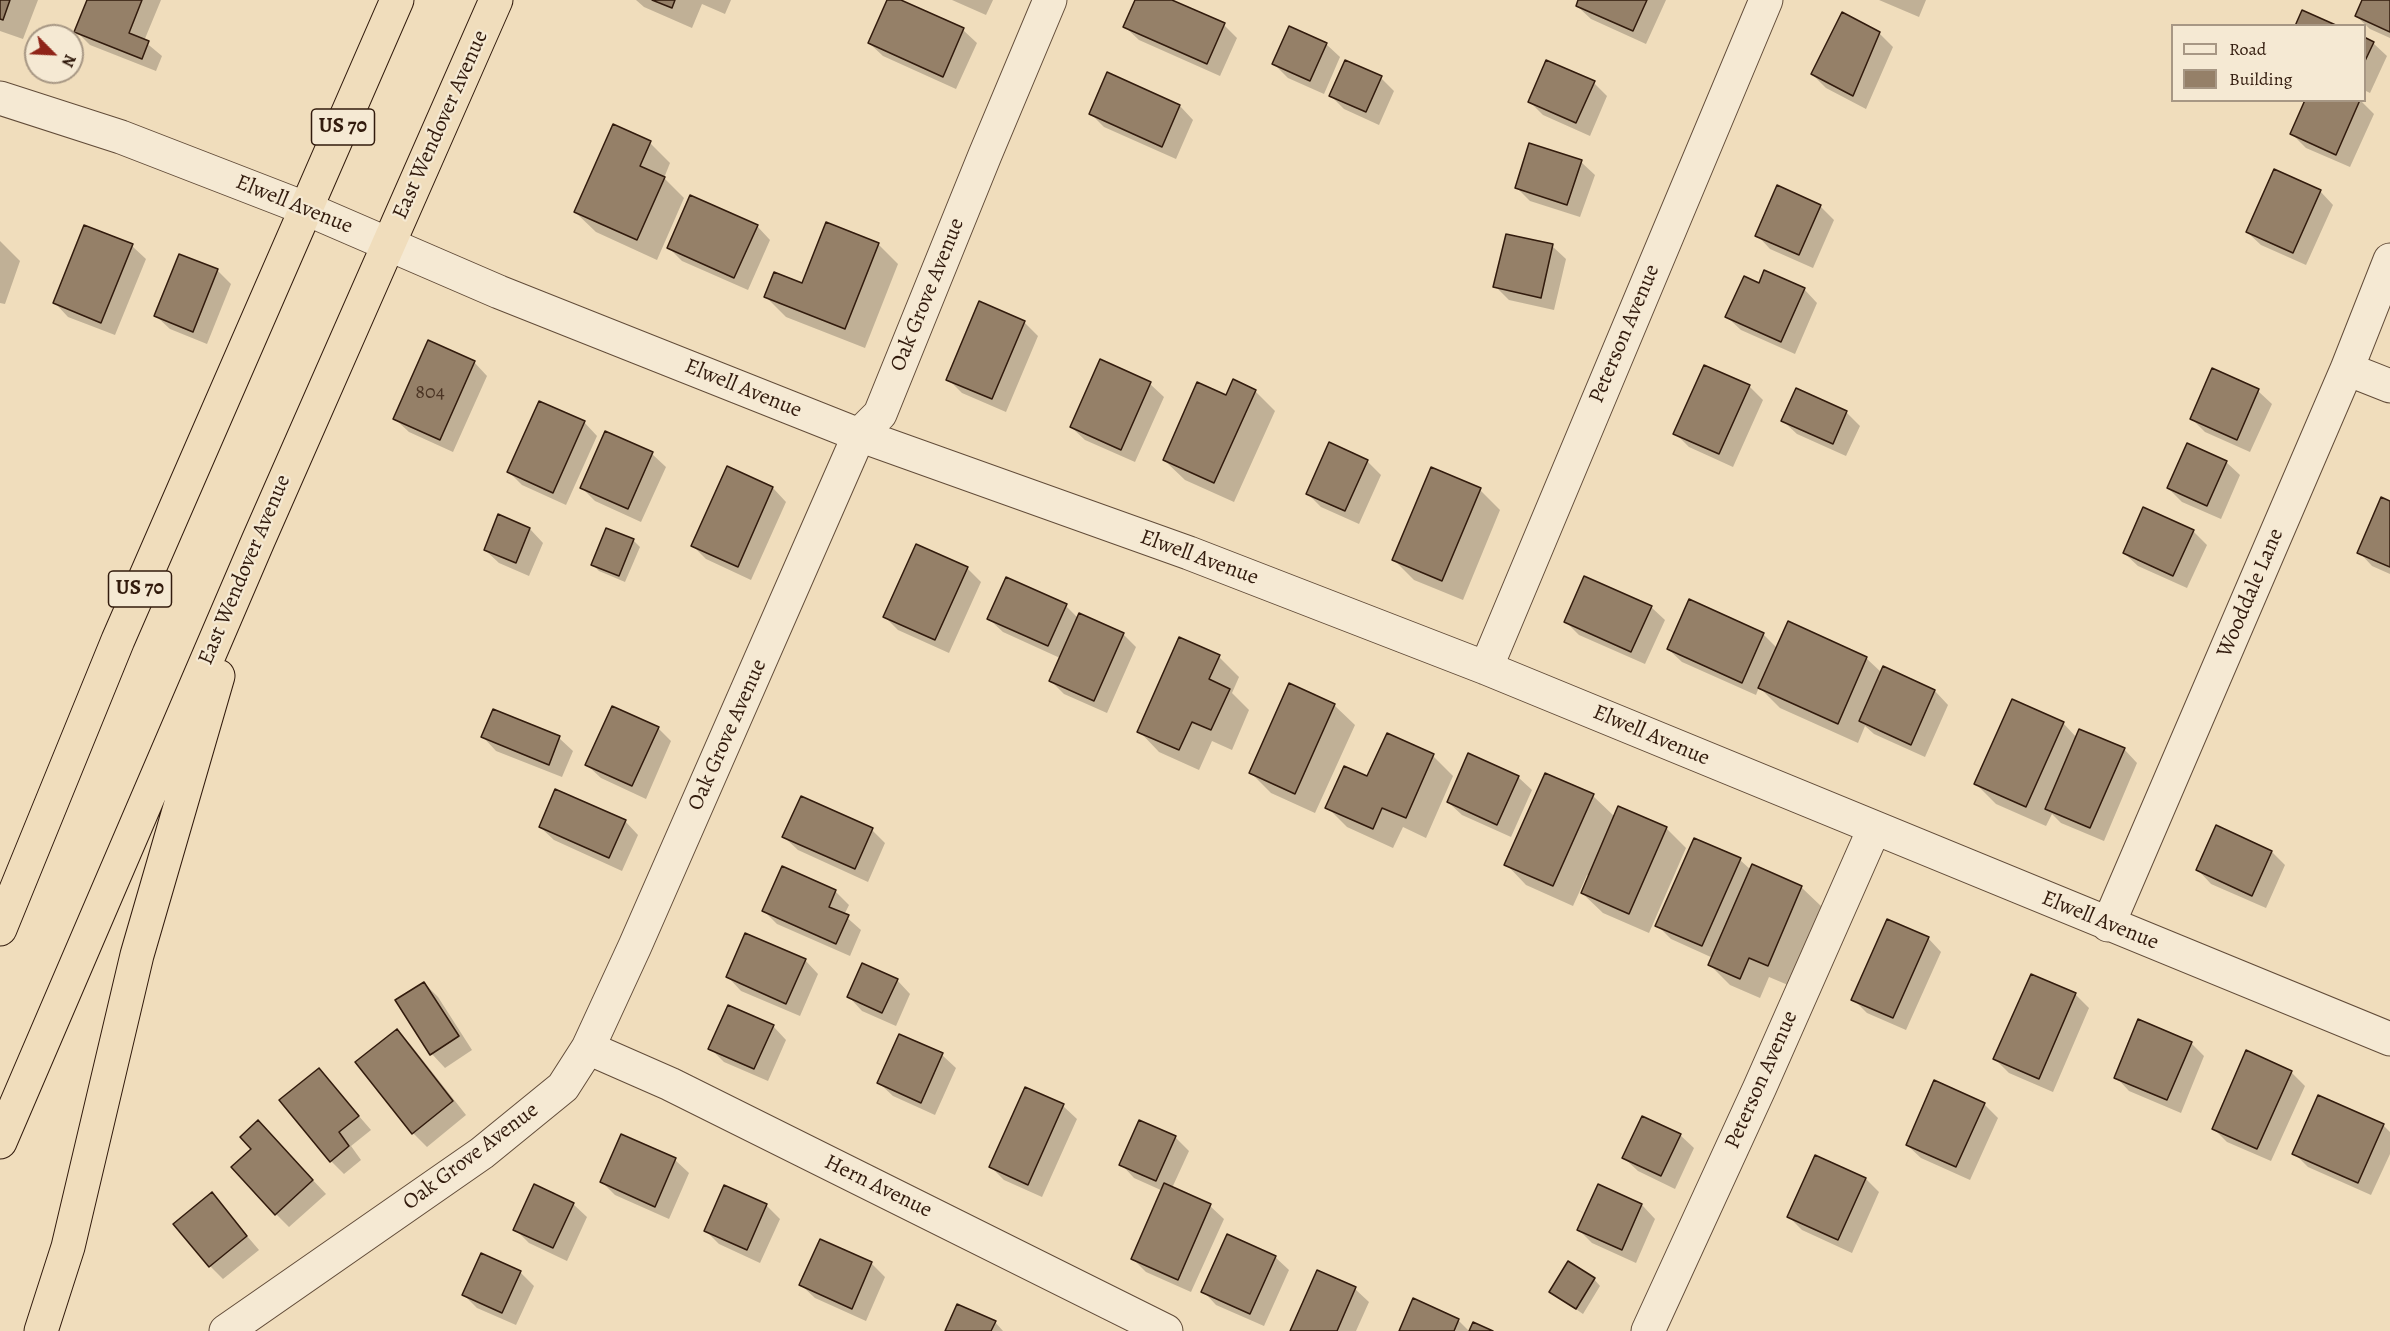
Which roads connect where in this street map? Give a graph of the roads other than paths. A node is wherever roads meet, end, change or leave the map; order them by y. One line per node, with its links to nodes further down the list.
1 (397, 0): 6 (highway, US 70)
2 (496, 0): 7 (highway, East Wendover Avenue)
3 (1050, 0): 11 (street, Oak Grove Avenue)
4 (1766, 0): 13 (street, Peterson Avenue)
5 (0, 98): 6 (street, Elwell Avenue)
6 (307, 209): 7 (street, Elwell Avenue); 16 (highway, US 70)
7 (388, 244): 11 (street, Elwell Avenue); 12 (highway, East Wendover Avenue)
8 (2390, 260): 9 (street, Wooddale Lane)
9 (2347, 369): 10 (street); 15 (street, Wooddale Lane)
10 (2390, 386)
11 (859, 435): 13 (street, Elwell Avenue); 18 (street, Oak Grove Avenue)
12 (258, 541): 19 (highway, East Wendover Avenue); 20 (highway)
13 (1486, 668): 14 (street, Elwell Avenue)
14 (1874, 829): 15 (street, Elwell Avenue); 23 (street, Peterson Avenue)
15 (2108, 925): 17 (street, Elwell Avenue)
16 (0, 929)
17 (2390, 1040)
18 (588, 1048): 21 (street, Oak Grove Avenue); 22 (street, Hern Avenue)
19 (0, 1142)
20 (41, 1331)
21 (226, 1331)
22 (1166, 1331)
23 (1648, 1331)

